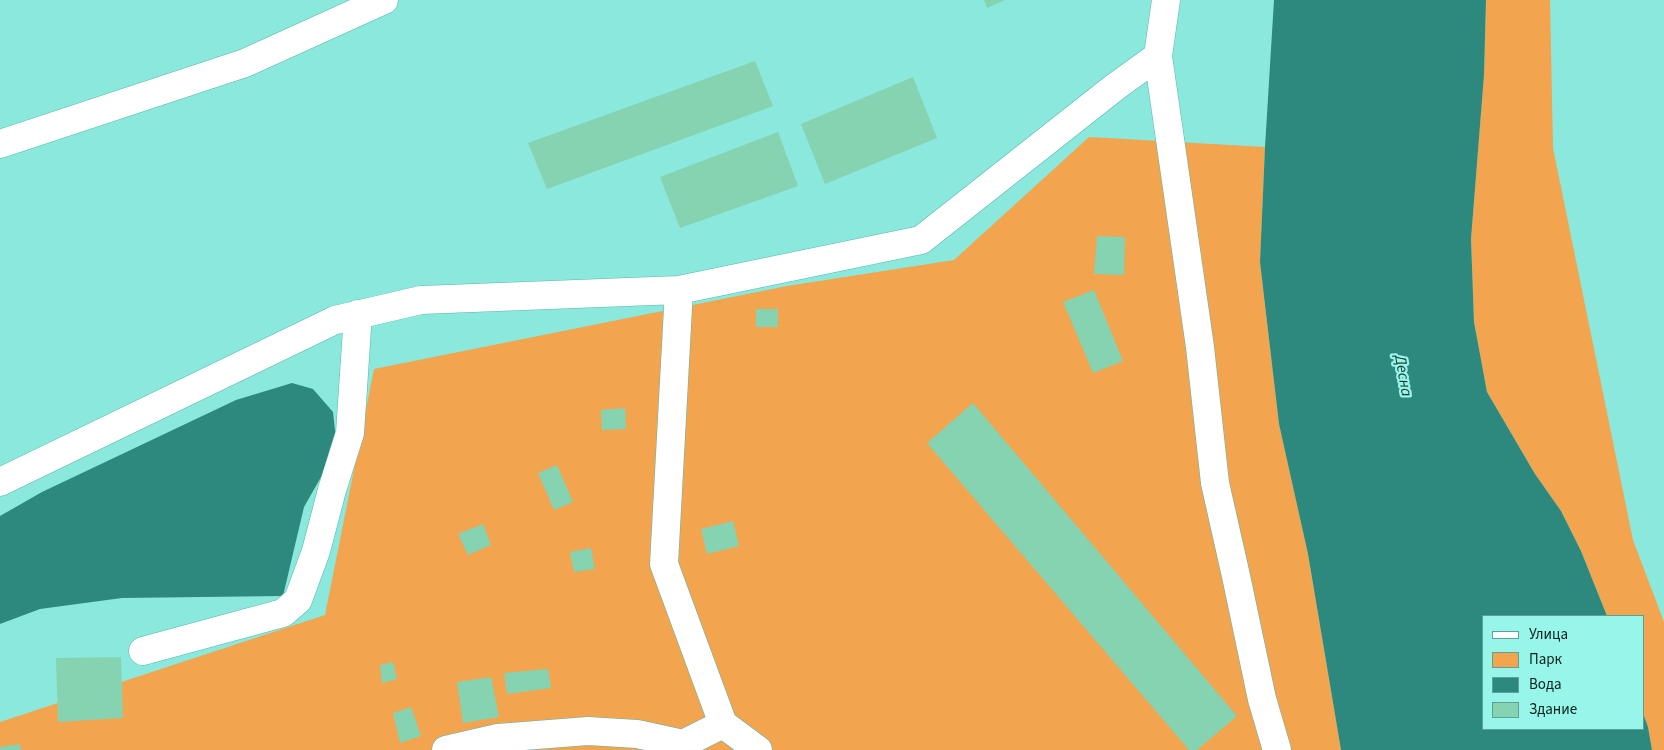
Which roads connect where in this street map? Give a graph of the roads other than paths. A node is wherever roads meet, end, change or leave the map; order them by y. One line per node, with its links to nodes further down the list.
1 (384, 0): 4 (street)
2 (1166, 0): 3 (street)
3 (1158, 56): 5 (street); 12 (street)
4 (0, 144)
5 (679, 290): 6 (street); 9 (street)
6 (358, 314): 7 (street); 8 (street)
7 (0, 482)
8 (143, 651)
9 (723, 724): 10 (street); 11 (street)
10 (446, 750)
11 (758, 750)
12 (1278, 750)

